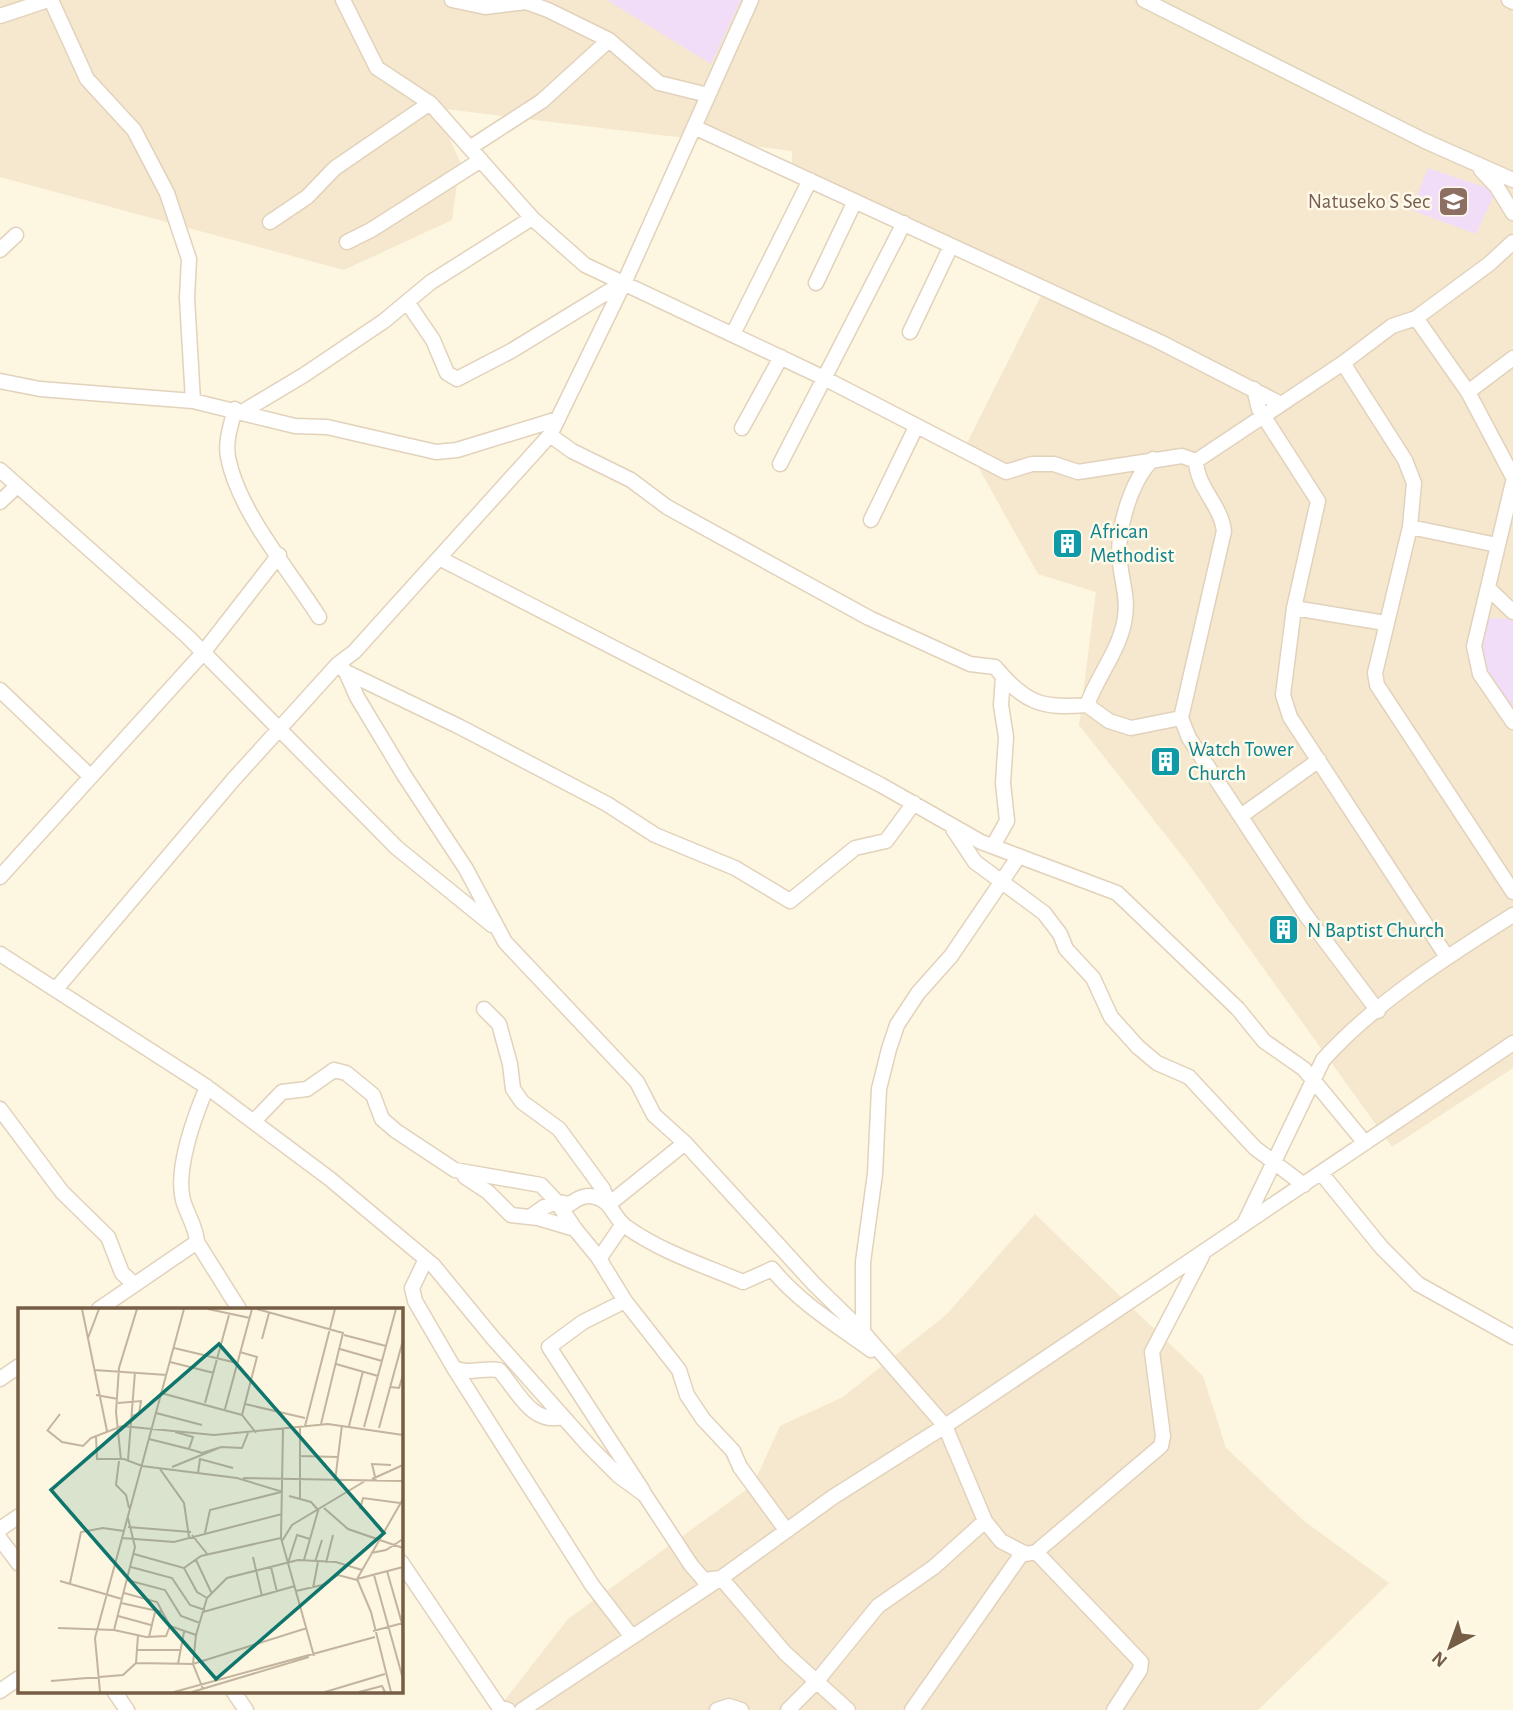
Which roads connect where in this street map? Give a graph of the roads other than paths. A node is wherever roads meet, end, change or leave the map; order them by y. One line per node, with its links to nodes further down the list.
1 (49, 0): 6 (street); 39 (street)
2 (343, 0): 9 (street)
3 (452, 0): 7 (street)
4 (751, 0): 8 (street)
5 (1144, 0): 13 (street)
6 (0, 16)
7 (609, 40): 8 (street); 11 (street)
8 (708, 95): 10 (street)
9 (430, 103): 11 (street); 19 (street)
10 (694, 127): 14 (street); 26 (street)
11 (471, 147): 12 (street)
12 (481, 160): 18 (street); 22 (street)
13 (1475, 164): 15 (street); 17 (street)
14 (810, 180): 16 (street); 31 (street)
15 (1513, 180)
16 (855, 201): 20 (street); 27 (street)
17 (1513, 213)
18 (532, 218): 26 (street); 28 (street)
19 (270, 222)
20 (904, 223): 24 (street); 35 (street)
21 (16, 235): 25 (street)
22 (347, 242)
23 (1513, 242): 29 (street)
24 (951, 246): 30 (street); 37 (street)
25 (0, 250)
26 (625, 281): 28 (street); 31 (street); 43 (street)
27 (816, 283)
28 (407, 303): 41 (street)
29 (1416, 318): 34 (street); 38 (street)
30 (910, 332)
31 (733, 334): 32 (street)
32 (781, 357): 35 (street); 45 (street)
33 (1513, 358): 38 (street)
34 (1343, 363): 40 (street); 55 (street)
35 (826, 379): 44 (street); 49 (street)
36 (0, 381): 39 (street)
37 (1254, 389): 40 (street); 42 (street)
38 (1468, 392): 51 (street)
39 (192, 401): 41 (street)
40 (1281, 404): 42 (street)
41 (238, 411): 43 (street); 57 (street)
42 (1263, 415): 48 (street); 60 (street)
43 (558, 419): 46 (street)
44 (916, 427): 47 (street); 54 (street)
45 (742, 428)
46 (550, 435): 58 (street); 66 (street)
47 (1153, 459): 48 (street); 68 (street)
48 (1196, 461): 69 (street)
49 (780, 464)
50 (0, 470): 52 (street)
51 (1513, 480): 56 (street)
52 (17, 486): 53 (street); 64 (street)
53 (0, 502)
54 (871, 520)
55 (1410, 527): 56 (street); 63 (street)
56 (1497, 545): 59 (street)
57 (279, 555): 62 (street); 64 (street)
58 (439, 558): 65 (street); 74 (street)
59 (1488, 588): 61 (street); 70 (street)
60 (1294, 608): 63 (street); 72 (street)
61 (1513, 612)
62 (319, 617)
63 (1385, 622): 81 (street)
64 (202, 654): 71 (street); 73 (street)
65 (342, 668): 71 (street); 74 (street); 83 (street)
66 (1003, 677): 68 (street); 77 (street)
67 (0, 690): 73 (street)
68 (1087, 705): 69 (street)
69 (1181, 718): 75 (street)
70 (1513, 722)
71 (280, 728): 83 (street); 86 (street)
72 (1319, 760): 75 (street); 85 (street)
73 (91, 777): 79 (street)
74 (914, 803): 76 (street)
75 (1241, 816): 88 (street)
76 (950, 825): 77 (street); 80 (street)
77 (993, 846): 78 (street)
78 (1018, 856): 80 (street); 90 (street)
79 (0, 877)
80 (1002, 883): 96 (street); 114 (street)
81 (1513, 892)
82 (1513, 915): 85 (street)
83 (496, 928): 94 (street)
84 (0, 954): 86 (street)
85 (1447, 957): 88 (street)
86 (56, 989): 91 (street)
87 (484, 1009): 101 (street)
88 (1378, 1011): 90 (street)
89 (1513, 1043): 95 (street)
90 (1313, 1078): 95 (street); 96 (street)
91 (207, 1087): 93 (street); 106 (street)
92 (0, 1109): 110 (street)
93 (254, 1121): 97 (street); 108 (street)
94 (685, 1143): 101 (street); 114 (street)
95 (1365, 1143): 98 (street)
96 (1275, 1163): 99 (street); 104 (street)
97 (455, 1170): 100 (street); 102 (street)
98 (1321, 1173): 99 (street); 115 (street)
99 (1304, 1185): 104 (street)
100 (557, 1202): 101 (street); 102 (street); 105 (street)
101 (609, 1204): 103 (street)
102 (530, 1217): 105 (street)
103 (623, 1224): 109 (street); 116 (street)
104 (1243, 1226): 107 (street)
105 (575, 1228): 109 (street)
106 (197, 1242): 110 (street); 113 (street)
107 (1204, 1252): 121 (street); 128 (street)
108 (426, 1259): 118 (street); 120 (street)
109 (599, 1259): 111 (street)
110 (134, 1284): 112 (street)
111 (625, 1300): 122 (street); 126 (street)
112 (100, 1308)
113 (238, 1308)
114 (863, 1332): 116 (street)
115 (1513, 1337)
116 (883, 1358): 121 (street)
117 (18, 1367): 119 (street)
118 (454, 1368): 120 (street); 132 (street)
119 (0, 1379)
120 (564, 1417): 122 (street)
121 (945, 1426): 124 (street); 126 (street)
122 (645, 1495): 131 (street)
123 (18, 1517): 125 (street)
124 (985, 1521): 128 (street); 134 (street)
125 (0, 1529)
126 (786, 1530): 131 (street)
127 (0, 1539): 129 (street)
128 (1030, 1552): 146 (street); 147 (street)
129 (18, 1563)
130 (402, 1563): 140 (street)
131 (721, 1578): 132 (street); 134 (street)
132 (632, 1637): 141 (street)
133 (18, 1679): 135 (street)
134 (816, 1682): 144 (street); 145 (street)
135 (0, 1691)
136 (115, 1692): 138 (street)
137 (234, 1692): 139 (street)
138 (127, 1710)
139 (246, 1710)
140 (508, 1710)
141 (522, 1710)
142 (717, 1710): 143 (street)
143 (741, 1710)
144 (788, 1710)
145 (848, 1710)
146 (912, 1710)
147 (1114, 1710)

